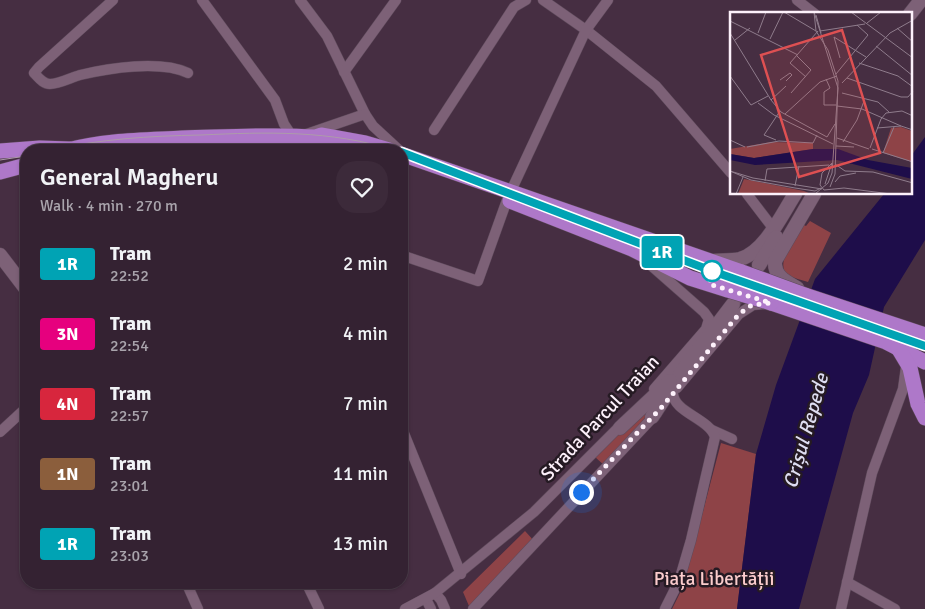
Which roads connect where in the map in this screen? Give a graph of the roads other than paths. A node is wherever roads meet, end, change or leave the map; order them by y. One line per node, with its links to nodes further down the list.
1 (113, 0): 14 (street)
2 (202, 0): 17 (street)
3 (300, 0): 13 (street)
4 (396, 0): 13 (street)
5 (526, 0): 16 (street)
6 (543, 0): 12 (street)
7 (608, 0): 12 (street)
8 (798, 0): 10 (street)
9 (921, 0): 11 (street)
10 (813, 12)
11 (912, 12)
12 (586, 30): 27 (street); 32 (street)
13 (344, 72): 15 (street)
14 (188, 73)
15 (366, 114): 17 (street); 21 (street)
16 (434, 130)
17 (304, 140): 18 (main road); 19 (main road); 20 (main road)
18 (114, 144)
19 (334, 144)
20 (366, 144)
21 (391, 144)
22 (3, 149): 23 (main road)
23 (20, 149)
24 (408, 157): 32 (main road)
25 (20, 167): 26 (main road)
26 (0, 172)
27 (730, 172)
28 (748, 195): 33 (street)
29 (794, 195): 33 (street)
30 (802, 195): 38 (street)
31 (813, 195): 40 (street)
32 (510, 196): 34 (main road); 36 (street); 37 (main road)
33 (773, 228): 37 (street)
34 (632, 249): 41 (main road); 51 (street, Strada Parcul Traian)
35 (0, 255): 39 (street)
36 (408, 257)
37 (712, 261): 40 (main road, bridge)
38 (758, 266)
39 (20, 281)
40 (805, 295): 43 (main road)
41 (730, 297): 42 (main road, bridge); 46 (street)
42 (777, 305): 44 (main road); 47 (street, Strada Parcul Traian)
43 (924, 330)
44 (897, 350): 45 (main road); 50 (main road); 59 (street)
45 (925, 362)
46 (685, 367): 49 (street); 51 (street)
47 (673, 393): 49 (street, Strada Parcul Traian); 52 (street)
48 (20, 414): 53 (street)
49 (652, 417): 57 (street, Strada Parcul Traian)
50 (925, 418)
51 (620, 428): 56 (street, Strada Parcul Traian)
52 (712, 430): 54 (street); 69 (street)
53 (0, 432)
54 (732, 439)
55 (408, 444): 58 (street)
56 (583, 463): 57 (street); 58 (street, Strada Parcul Traian)
57 (597, 475): 68 (street, Strada Parcul Traian)
58 (460, 574): 62 (street, Strada Parcul Traian)
59 (847, 582): 70 (street); 71 (street)
60 (189, 589): 63 (street)
61 (309, 589): 64 (street)
62 (430, 596): 65 (street, Strada Parcul Traian); 66 (street); 67 (street)
63 (198, 609)
64 (319, 609)
65 (405, 609)
66 (431, 609)
67 (445, 609)
68 (473, 609)
69 (665, 609)
70 (841, 609)
71 (895, 609)

